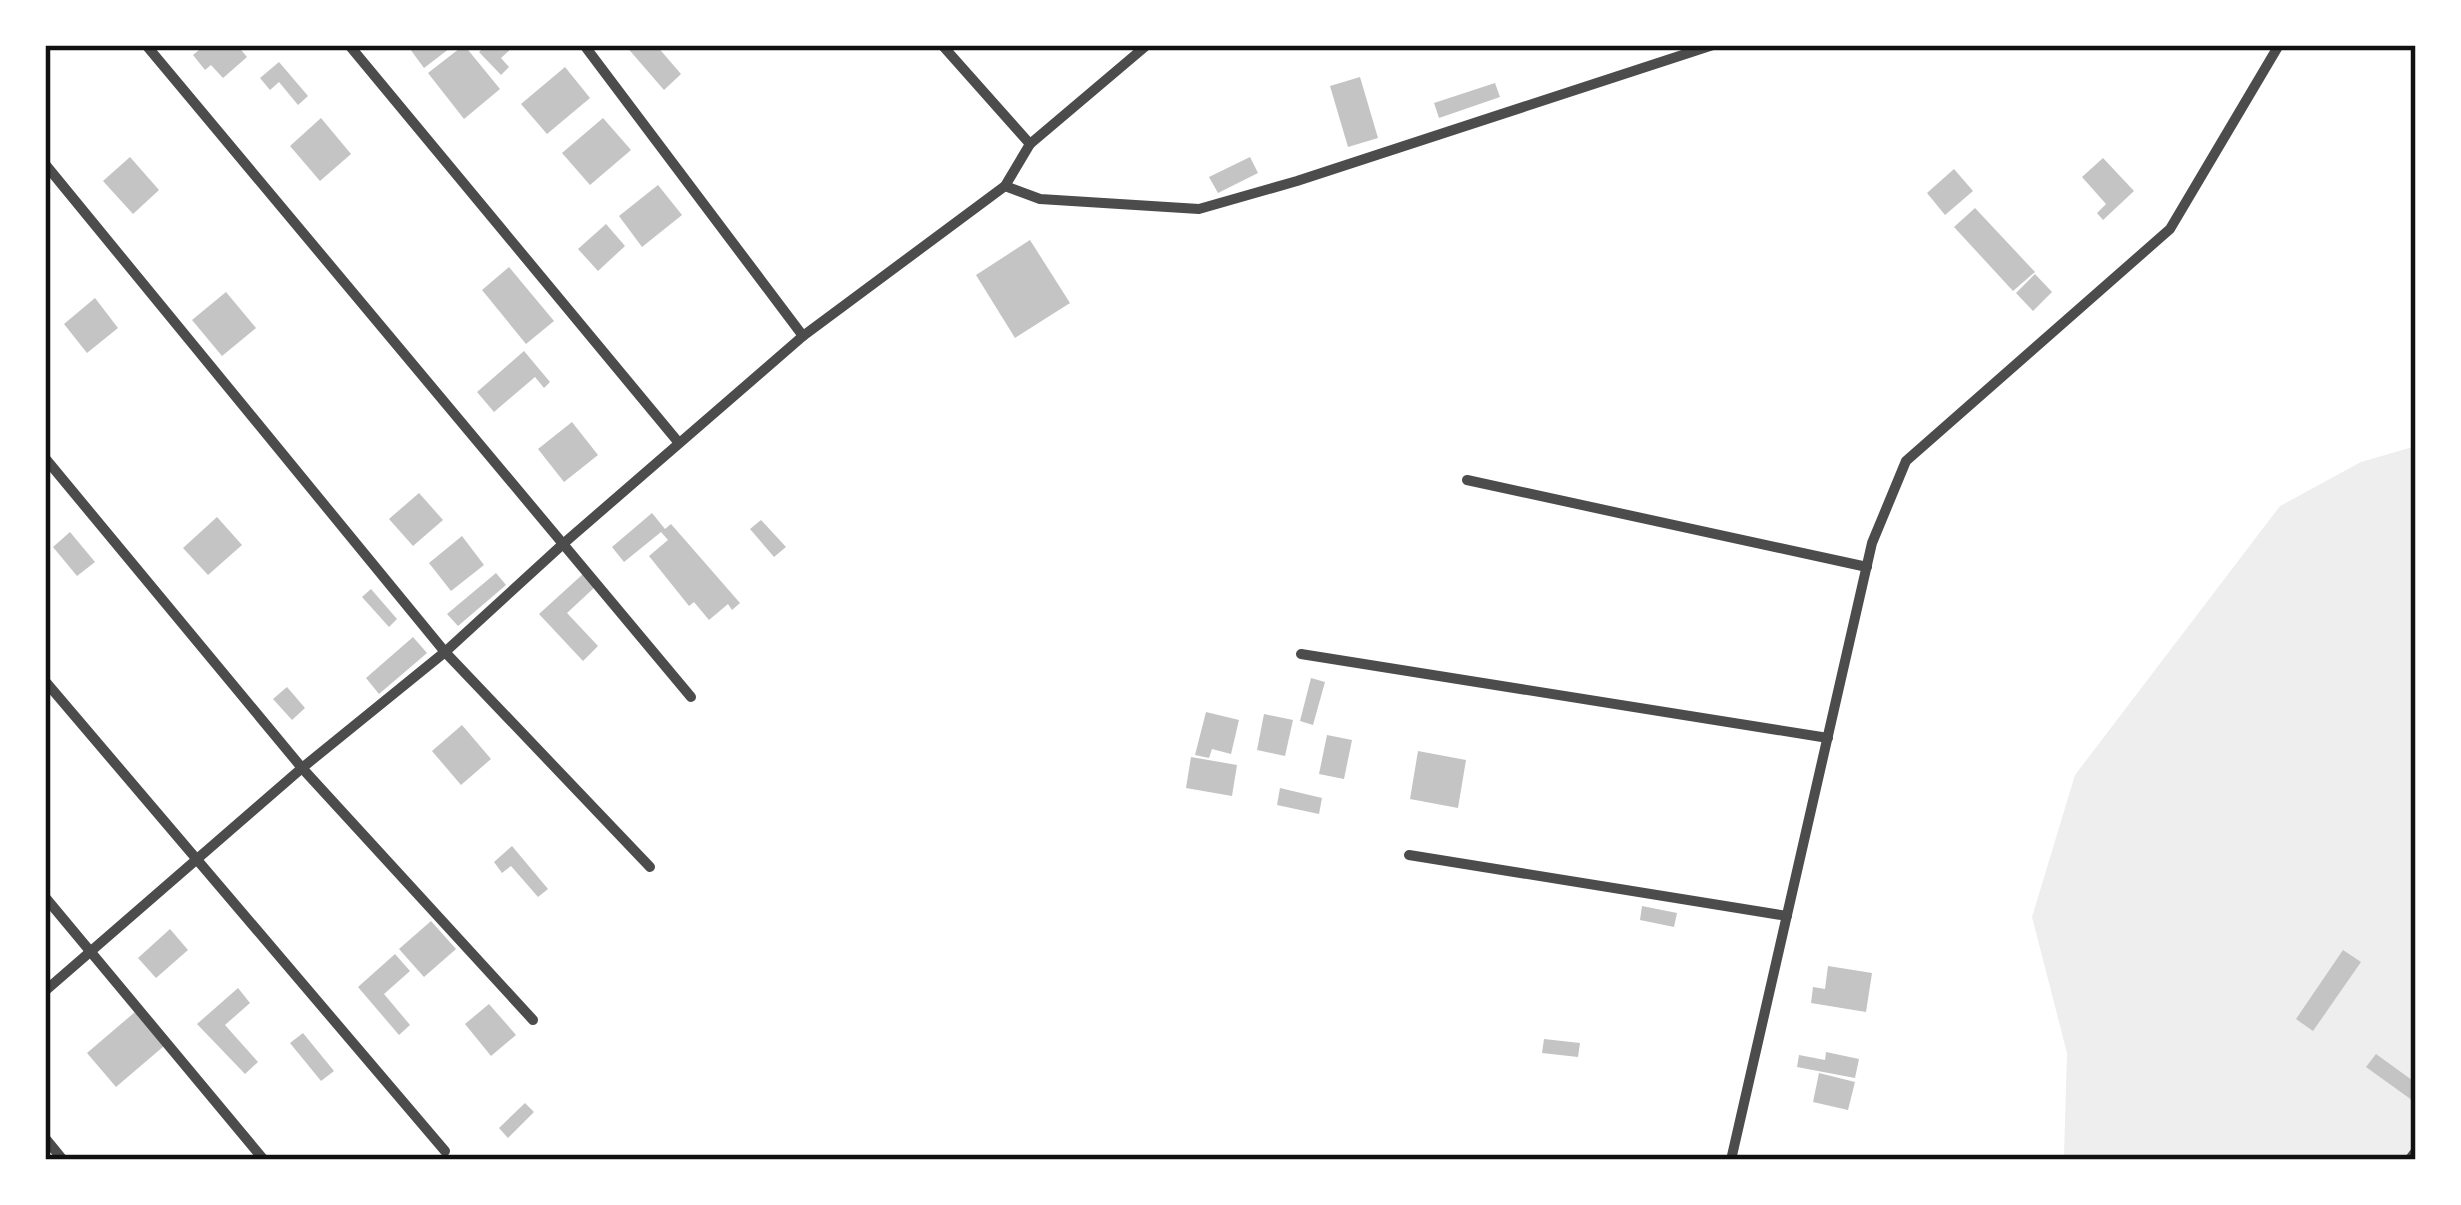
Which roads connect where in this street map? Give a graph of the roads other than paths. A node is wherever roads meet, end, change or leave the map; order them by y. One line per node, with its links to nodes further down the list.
1 (146, 45): 15 (street)
2 (349, 45): 12 (street)
3 (584, 45): 11 (street)
4 (942, 45): 8 (street)
5 (1713, 45): 10 (street)
6 (2279, 45): 16 (street)
7 (1145, 46): 8 (street)
8 (1030, 144): 10 (street)
9 (45, 164): 17 (street)
10 (1005, 186): 11 (street)
11 (803, 336): 12 (street)
12 (679, 443): 15 (street)
13 (45, 458): 22 (street)
14 (1467, 480): 16 (street)
15 (563, 544): 17 (street); 20 (street)
16 (1867, 567): 21 (street)
17 (445, 652): 22 (street); 25 (street)
18 (1301, 654): 21 (street)
19 (45, 682): 24 (street)
20 (692, 698)
21 (1828, 738): 27 (street)
22 (302, 768): 24 (street); 30 (street)
23 (1409, 855): 27 (street)
24 (197, 860): 28 (street); 32 (street)
25 (650, 868)
26 (45, 897): 28 (street)
27 (1786, 916): 36 (street)
28 (91, 952): 29 (street); 35 (street)
29 (45, 991)
30 (533, 1020)
31 (45, 1138): 34 (street)
32 (445, 1151)
33 (2416, 1151): 37 (street)
34 (63, 1160)
35 (263, 1160)
36 (1731, 1160)
37 (2409, 1160)

